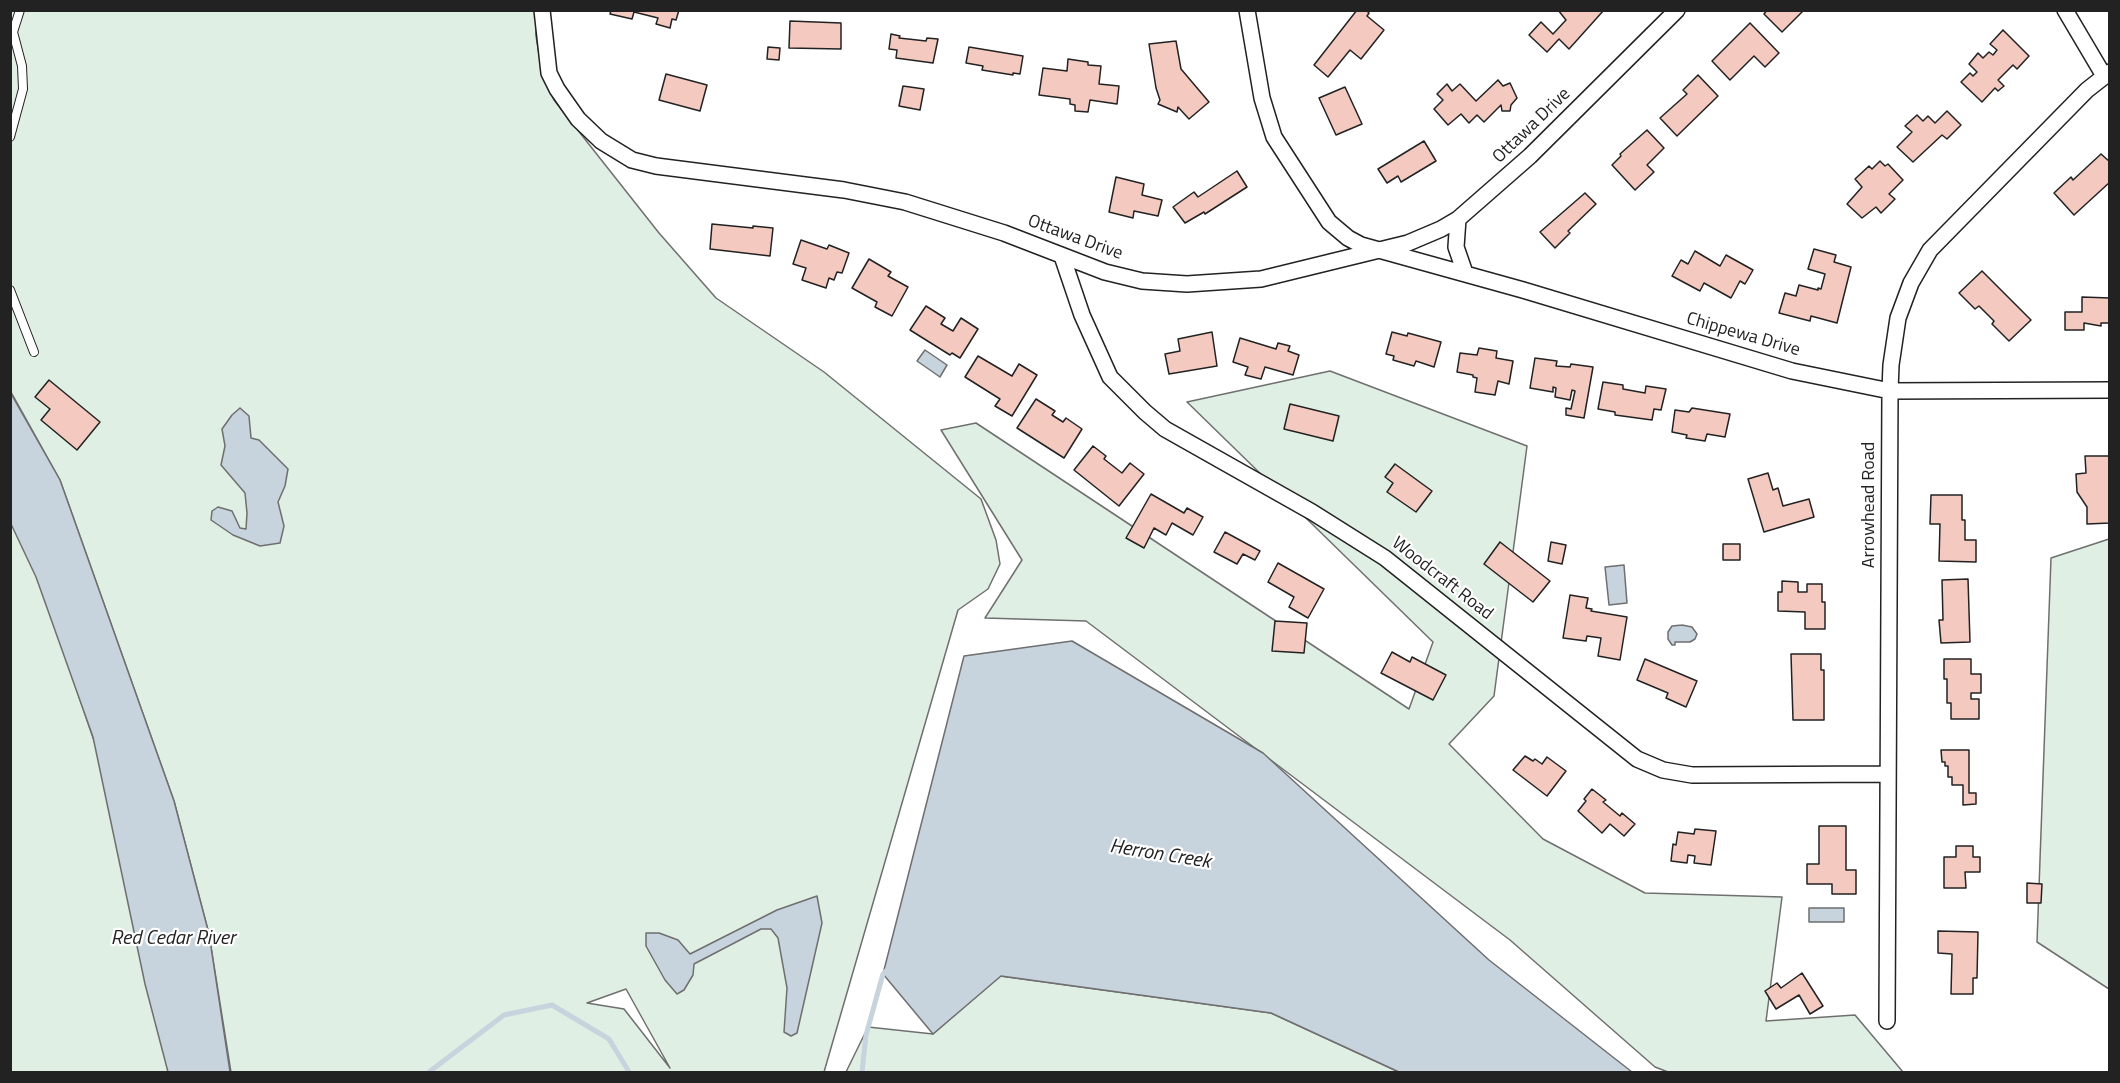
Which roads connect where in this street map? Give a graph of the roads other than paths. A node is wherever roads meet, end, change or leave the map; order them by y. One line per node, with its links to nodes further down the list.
1 (20, 10): 7 (lane)
2 (542, 10): 10 (street, Ottawa Drive)
3 (1247, 10): 9 (street, Chippewa Drive)
4 (1677, 10): 8 (street, Ottawa Drive)
5 (2065, 10): 6 (street)
6 (2107, 74): 15 (street, Arrowhead Road)
7 (10, 137)
8 (1458, 219): 9 (street, Ottawa Drive); 11 (street)
9 (1376, 250): 10 (street, Ottawa Drive); 11 (street, Chippewa Drive)
10 (1062, 256): 16 (street, Woodcraft Road)
11 (1465, 273): 15 (street, Chippewa Drive)
12 (10, 290): 13 (lane)
13 (34, 352)
14 (2109, 390): 15 (street, Chippewa Drive)
15 (1890, 391): 16 (street, Arrowhead Road)
16 (1888, 774): 17 (street, Arrowhead Road)
17 (1887, 1021)

